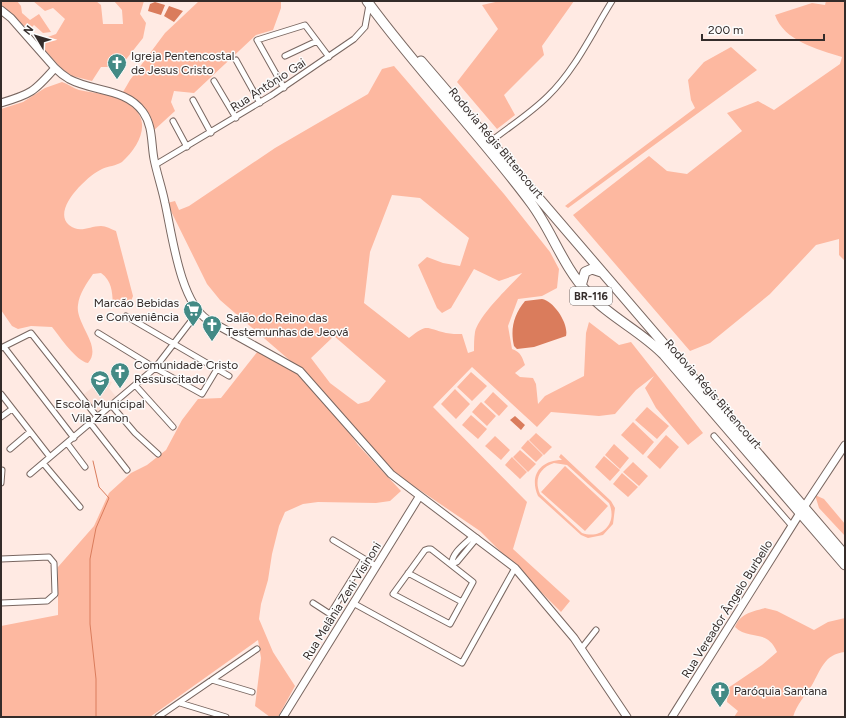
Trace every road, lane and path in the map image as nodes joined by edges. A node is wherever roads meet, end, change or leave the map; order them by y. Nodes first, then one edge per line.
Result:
1 (612, 1) edge
2 (370, 2) edge
3 (1, 10) edge
4 (317, 41) junction
5 (285, 56) dead end
6 (329, 57) junction
7 (236, 60) dead end
8 (55, 68) junction
9 (214, 81) dead end
10 (284, 88) junction
11 (193, 100) dead end
12 (1, 103) edge
13 (260, 103) junction
14 (236, 118) junction
15 (174, 121) dead end
16 (211, 133) junction
17 (490, 142) junction
18 (187, 147) junction
19 (155, 165) junction
20 (601, 272) junction
21 (581, 286) junction
22 (198, 312) junction
23 (126, 316) dead end
24 (98, 333) dead end
25 (172, 344) junction
26 (2, 348) edge
27 (155, 368) junction
28 (217, 369) junction
29 (229, 376) dead end
30 (136, 386) junction
31 (1, 394) edge
32 (112, 406) junction
33 (12, 409) junction
34 (1, 417) edge
35 (98, 418) junction
36 (91, 424) junction
37 (173, 427) dead end
38 (30, 432) junction
39 (714, 436) dead end
40 (74, 438) junction
41 (67, 444) junction
42 (845, 445) edge
43 (10, 449) dead end
44 (158, 454) dead end
45 (50, 457) junction
46 (43, 463) junction
47 (85, 467) dead end
48 (2, 470) edge
49 (127, 470) dead end
50 (30, 474) dead end
51 (1, 483) edge
52 (419, 496) junction
53 (80, 507) dead end
54 (802, 510) junction
55 (792, 526) junction
56 (475, 537) junction
57 (333, 540) dead end
58 (845, 555) edge
59 (1, 559) edge
60 (364, 559) junction
61 (452, 564) junction
62 (845, 565) edge
63 (376, 566) junction
64 (515, 568) junction
65 (408, 573) junction
66 (462, 602) junction
67 (1, 603) edge
68 (313, 603) dead end
69 (353, 604) junction
70 (596, 630) dead end
71 (257, 649) dead end
72 (581, 649) junction
73 (212, 680) junction
74 (252, 692) dead end
75 (180, 703) junction
76 (158, 717) edge
77 (226, 717) edge
78 (283, 717) edge
79 (627, 717) edge
80 (672, 717) edge

1 - 17 street
2 - 6 street, Rua Antônio Gai
2 - 17 highway, Rodovia Régis Bittencourt / BR-116
2 - 21 highway, Rodovia Régis Bittencourt / BR-116
3 - 8 main road
4 - 5 street
4 - 6 street
4 - 10 street
6 - 10 street, Rua Antônio Gai
7 - 13 street
8 - 12 main road
8 - 19 main road
9 - 14 street
10 - 13 street, Rua Antônio Gai
11 - 16 street
13 - 14 street, Rua Antônio Gai
14 - 16 street, Rua Antônio Gai
15 - 18 street
16 - 18 street, Rua Antônio Gai
17 - 20 highway, Rodovia Régis Bittencourt / BR-116
18 - 19 street, Rua Antônio Gai
19 - 22 main road
20 - 21 highway
20 - 54 highway, Rodovia Régis Bittencourt / BR-116
21 - 54 highway, Rodovia Régis Bittencourt / BR-116
22 - 25 street
22 - 52 main road
23 - 25 street
24 - 27 street
25 - 27 street
25 - 28 street
26 - 35 street
26 - 40 street
27 - 28 street
27 - 30 street
28 - 29 street
30 - 32 street
30 - 37 street
31 - 33 street
32 - 35 street
32 - 44 street
33 - 34 street
33 - 38 street
35 - 36 street
36 - 40 street
36 - 49 street
38 - 43 street
38 - 45 street
39 - 55 street
40 - 41 street
41 - 45 street
41 - 47 street
42 - 54 main road, Rua Vereador Ângelo Burbello
45 - 46 street
46 - 50 street
46 - 53 street
48 - 51 street
52 - 56 main road
52 - 63 main road, Rua Melânia Zeni Visinoni
54 - 55 main road, Rua Vereador Ângelo Burbello
54 - 58 highway, Rodovia Régis Bittencourt / BR-116
54 - 62 highway, Rodovia Régis Bittencourt / BR-116
55 - 80 main road, Rua Vereador Ângelo Burbello
56 - 61 street
56 - 64 main road
57 - 60 street
59 - 67 street
60 - 63 street
60 - 68 street
61 - 65 street
61 - 66 street
63 - 69 main road, Rua Melânia Zeni Visinoni
64 - 69 street
64 - 72 main road
65 - 66 street
65 - 66 street
69 - 78 main road, Rua Melânia Zeni Visinoni
70 - 72 street
71 - 73 street
72 - 79 main road
73 - 74 street
73 - 75 street
75 - 76 street
75 - 77 street

